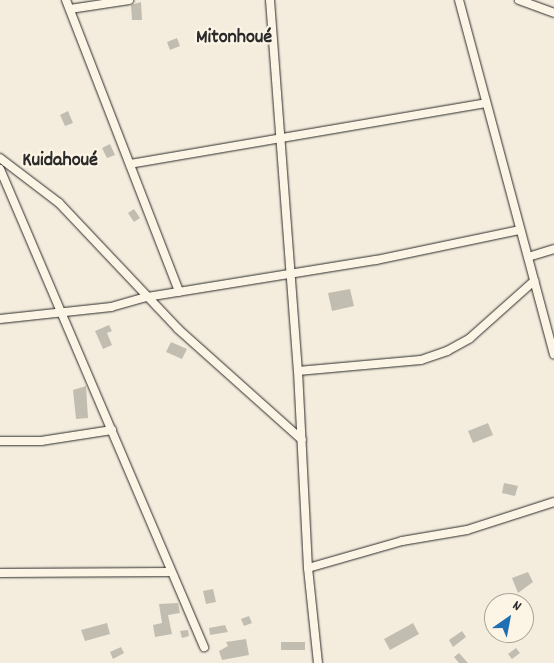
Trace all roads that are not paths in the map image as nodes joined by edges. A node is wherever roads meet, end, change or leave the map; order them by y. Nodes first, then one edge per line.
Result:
1 (66, 0) edge
2 (130, 0) edge
3 (270, 0) edge
4 (459, 0) edge
5 (520, 0) edge
6 (70, 9) junction
7 (554, 13) edge
8 (485, 102) junction
9 (280, 139) junction
10 (0, 158) edge
11 (130, 164) junction
12 (0, 169) edge
13 (0, 194) edge
14 (10, 194) junction
15 (520, 230) junction
16 (554, 249) edge
17 (528, 257) junction
18 (290, 273) junction
19 (534, 281) junction
20 (179, 292) junction
21 (147, 297) junction
22 (61, 310) junction
23 (0, 319) edge
24 (554, 354) edge
25 (298, 371) junction
26 (112, 430) junction
27 (302, 440) junction
28 (0, 441) edge
29 (554, 502) edge
30 (308, 568) junction
31 (171, 572) junction
32 (0, 573) edge
33 (204, 646) dead end
34 (318, 663) edge

1 - 6 street
2 - 6 street
3 - 9 street
4 - 8 street
5 - 7 street
6 - 11 street
8 - 9 street
8 - 15 street
9 - 11 street
9 - 18 street
10 - 21 street
11 - 20 street
12 - 14 street
13 - 14 street
14 - 22 street
15 - 17 street
15 - 18 street
16 - 17 street
17 - 19 street
18 - 20 street
18 - 25 street
19 - 24 street
19 - 25 street
20 - 21 street
21 - 22 street
21 - 27 street
22 - 23 street
22 - 26 street
25 - 27 street
26 - 28 street
26 - 31 street
27 - 30 street
29 - 30 street
30 - 34 street
31 - 32 street
31 - 33 street

